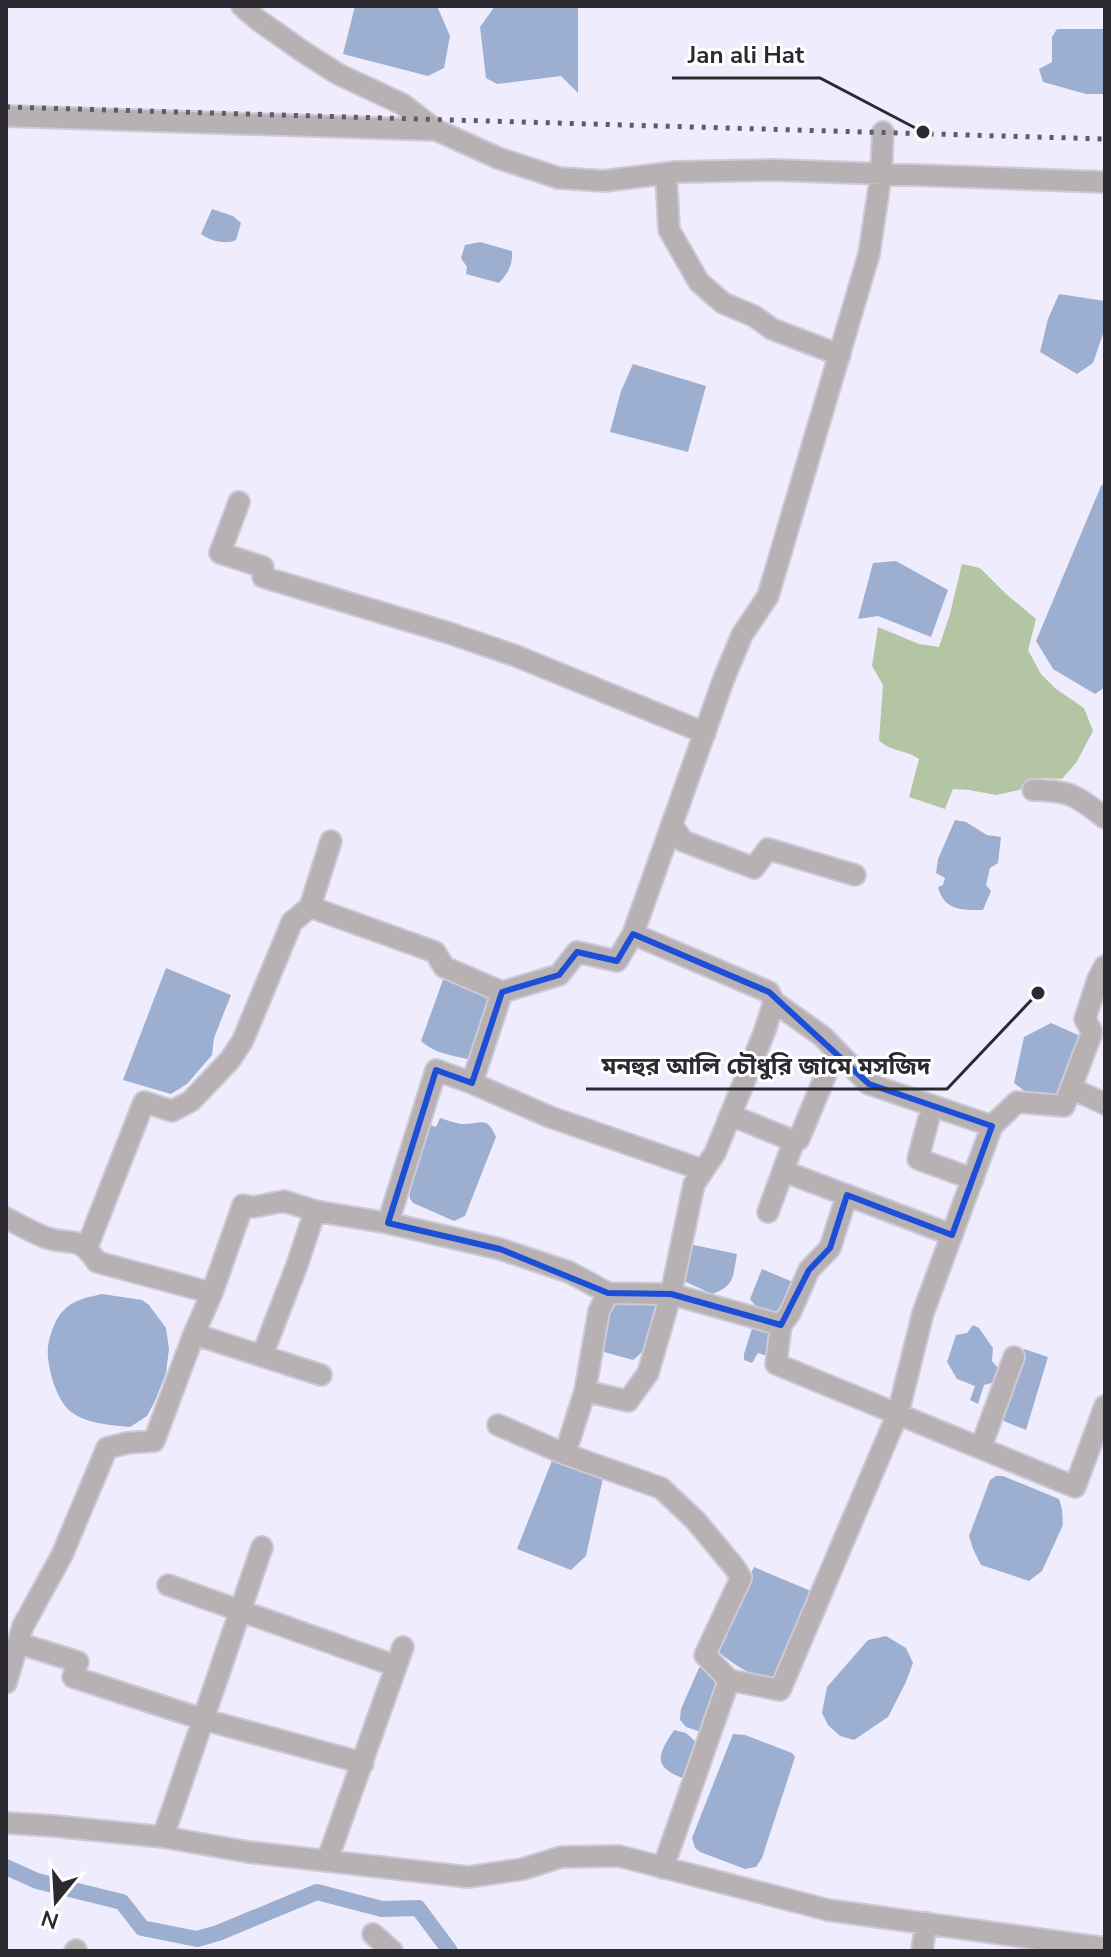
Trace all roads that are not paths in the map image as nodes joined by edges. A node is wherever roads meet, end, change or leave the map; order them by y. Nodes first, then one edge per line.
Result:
1 (242, 6) edge
2 (6, 116) edge
3 (436, 130) junction
4 (883, 132) dead end
5 (666, 173) junction
6 (881, 175) junction
7 (1105, 182) edge
8 (840, 355) junction
9 (239, 502) dead end
10 (705, 733) junction
11 (1033, 790) dead end
12 (1105, 818) edge
13 (672, 825) junction
14 (331, 841) dead end
15 (855, 875) dead end
16 (310, 907) junction
17 (633, 934) junction
18 (1105, 966) edge
19 (502, 992) junction
20 (774, 1002) junction
21 (836, 1050) junction
22 (472, 1083) junction
23 (1071, 1088) junction
24 (1105, 1104) edge
25 (932, 1106) junction
26 (730, 1115) junction
27 (992, 1126) junction
28 (794, 1141) junction
29 (703, 1170) junction
30 (783, 1171) junction
31 (973, 1179) junction
32 (847, 1195) junction
33 (315, 1211) junction
34 (768, 1212) dead end
35 (6, 1218) edge
36 (388, 1223) junction
37 (952, 1235) junction
38 (87, 1247) junction
39 (212, 1293) junction
40 (608, 1293) junction
41 (671, 1294) junction
42 (781, 1325) junction
43 (194, 1334) junction
44 (262, 1356) junction
45 (1014, 1357) dead end
46 (321, 1375) dead end
47 (585, 1391) junction
48 (1105, 1406) edge
49 (898, 1413) junction
50 (498, 1425) dead end
51 (981, 1447) junction
52 (565, 1454) junction
53 (262, 1547) dead end
54 (168, 1585) dead end
55 (240, 1610) junction
56 (18, 1643) junction
57 (729, 1680) junction
58 (6, 1683) edge
59 (202, 1719) junction
60 (363, 1763) junction
61 (6, 1823) edge
62 (163, 1837) junction
63 (327, 1861) junction
64 (663, 1868) junction
65 (926, 1923) junction
66 (373, 1934) dead end
67 (1105, 1948) edge
68 (392, 1951) edge
69 (922, 1951) edge

1 - 3 street
2 - 3 street
3 - 5 street
4 - 6 street
5 - 6 street
5 - 8 street
6 - 7 street
6 - 8 street
8 - 10 street
9 - 10 street
10 - 13 street
11 - 12 street
13 - 15 street
13 - 17 street
14 - 16 street
16 - 19 street
16 - 38 street
17 - 19 street
17 - 20 street
18 - 23 street
19 - 22 street
20 - 21 street
20 - 26 street
21 - 25 street
21 - 28 street
22 - 29 street
22 - 36 street
23 - 24 street
23 - 27 street
25 - 27 street
25 - 31 street
26 - 28 street
26 - 29 street
27 - 31 street
28 - 30 street
29 - 41 street
30 - 32 street
30 - 34 street
31 - 37 street
32 - 37 street
32 - 42 street
33 - 36 street
33 - 39 street
33 - 44 street
35 - 38 street
36 - 40 street
37 - 49 street
38 - 39 street
39 - 43 street
40 - 41 street
40 - 47 street
41 - 42 street
41 - 47 street
42 - 49 street
43 - 44 street
43 - 56 street
44 - 46 street
45 - 51 street
47 - 52 street
48 - 51 street
49 - 51 street
49 - 57 street
50 - 52 street
52 - 57 street
53 - 55 street
54 - 55 street
55 - 59 street
55 - 60 street
56 - 58 street
56 - 59 street
57 - 64 street
59 - 60 street
59 - 62 street
60 - 63 street
61 - 62 street
62 - 63 street
63 - 64 street
64 - 65 street
65 - 67 street
65 - 69 street
66 - 68 street

